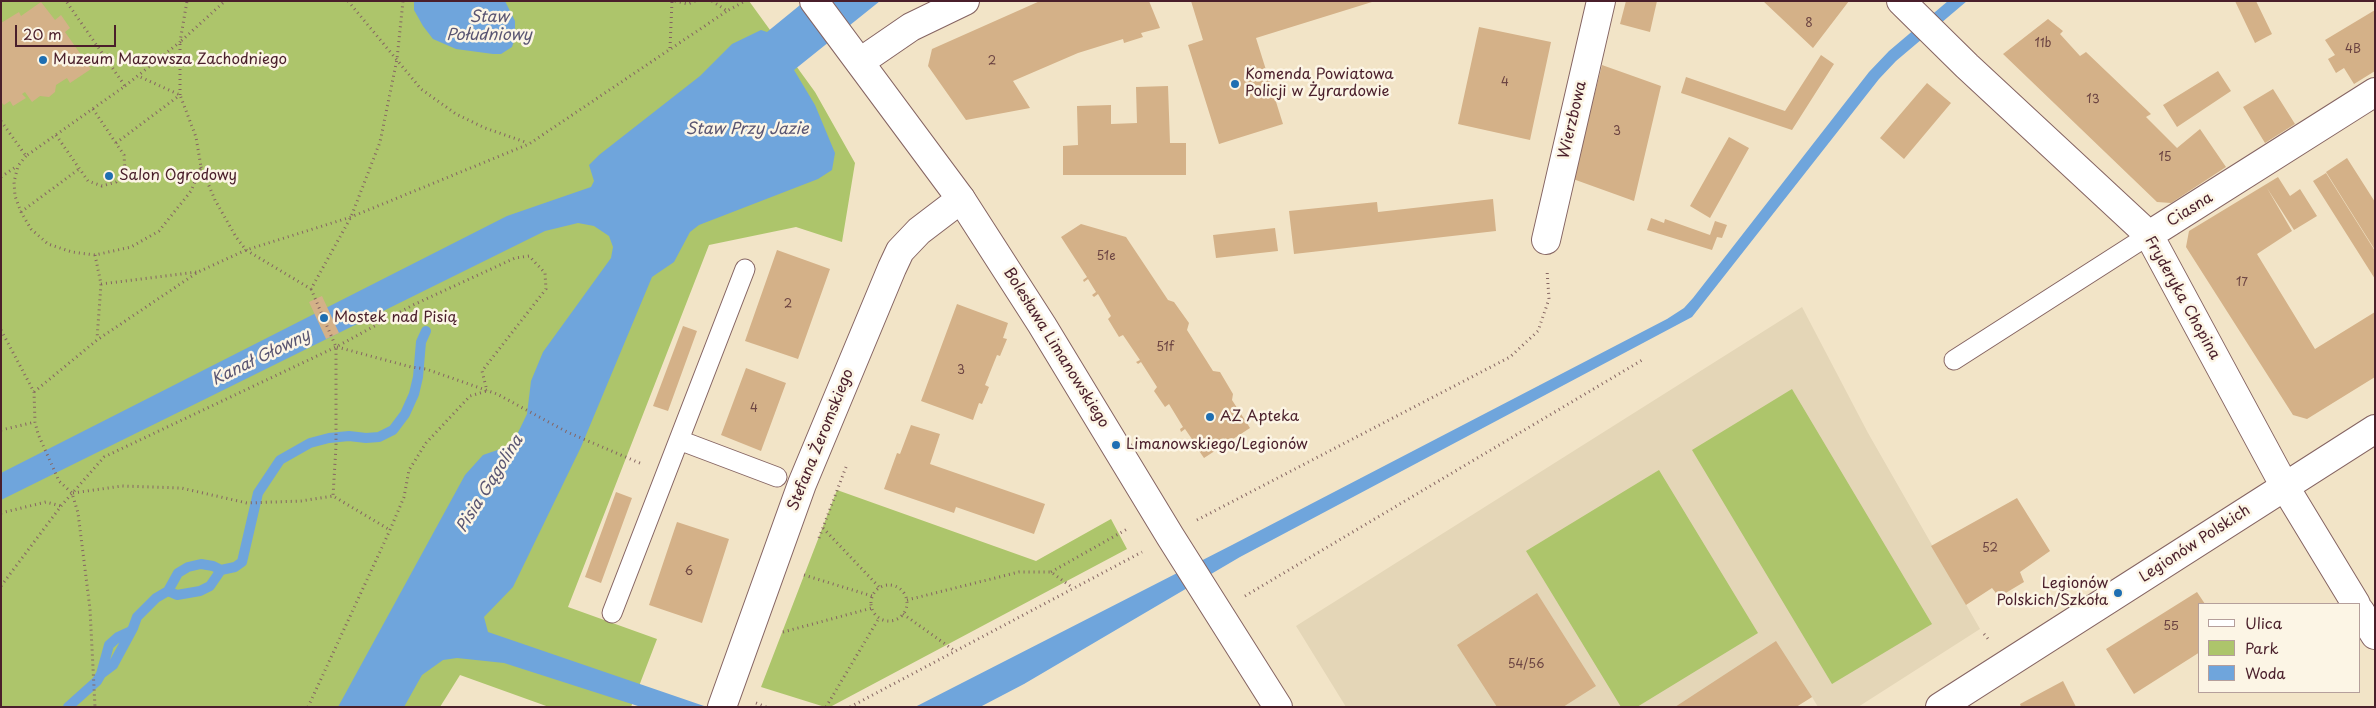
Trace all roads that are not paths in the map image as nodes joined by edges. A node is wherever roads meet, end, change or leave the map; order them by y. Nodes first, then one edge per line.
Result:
1 (814, 1) edge
2 (965, 1) edge
3 (1601, 1) edge
4 (1901, 1) edge
5 (854, 54) junction
6 (2375, 92) edge
7 (961, 199) junction
8 (2149, 236) junction
9 (1546, 240) road end
10 (745, 269) dead end
11 (1954, 360) dead end
12 (2375, 429) edge
13 (679, 440) junction
14 (777, 477) dead end
15 (2285, 487) junction
16 (2355, 603) edge
17 (2361, 612) edge
18 (612, 613) dead end
19 (2375, 635) edge
20 (1949, 705) edge
21 (722, 707) edge
22 (1278, 707) edge

1 - 5 street, Bolesława Limanowskiego
2 - 5 street
3 - 9 street, Wierzbowa
4 - 8 street, Fryderyka Chopina
5 - 7 street, Bolesława Limanowskiego
6 - 8 street, Ciasna
7 - 21 street, Stefana Żeromskiego
7 - 22 street, Bolesława Limanowskiego
8 - 11 lane, Ciasna
8 - 15 street, Fryderyka Chopina
10 - 13 lane
12 - 15 street, Legionów Polskich
13 - 14 lane
13 - 18 lane
15 - 16 street, Fryderyka Chopina
15 - 20 street, Legionów Polskich
17 - 19 street

